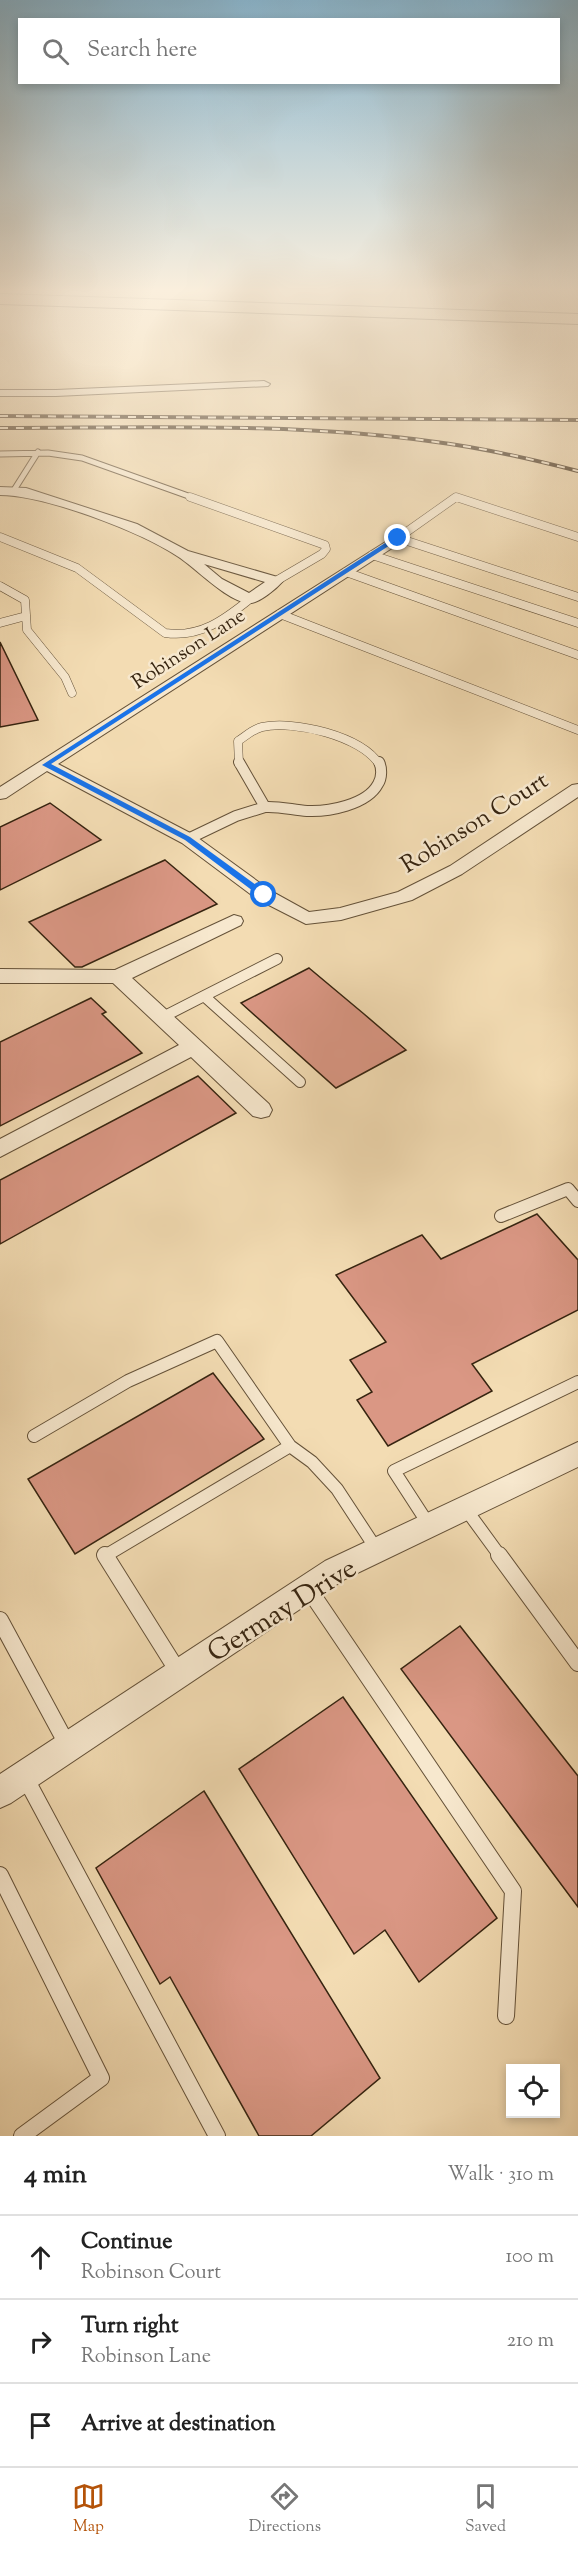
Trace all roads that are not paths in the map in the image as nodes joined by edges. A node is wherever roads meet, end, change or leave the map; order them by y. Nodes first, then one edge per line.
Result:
1 (0, 393) edge
2 (63, 393) edge
3 (38, 452) junction
4 (0, 454) edge
5 (14, 490) junction
6 (0, 491) edge
7 (0, 537) edge
8 (578, 537) edge
9 (398, 538) junction
10 (182, 553) junction
11 (372, 555) junction
12 (346, 572) junction
13 (276, 581) junction
14 (0, 586) edge
15 (578, 597) edge
16 (250, 599) junction
17 (280, 614) junction
18 (26, 616) junction
19 (0, 623) edge
20 (578, 623) edge
21 (578, 655) edge
22 (72, 693) dead end
23 (578, 730) edge
24 (46, 765) junction
25 (578, 789) edge
26 (0, 794) edge
27 (264, 807) junction
28 (188, 839) junction
29 (234, 921) dead end
30 (277, 959) dead end
31 (0, 976) edge
32 (118, 977) junction
33 (204, 996) junction
34 (161, 1018) junction
35 (193, 1047) junction
36 (300, 1082) dead end
37 (261, 1110) dead end
38 (0, 1149) edge
39 (578, 1201) edge
40 (501, 1216) dead end
41 (578, 1382) edge
42 (34, 1436) dead end
43 (290, 1446) junction
44 (578, 1454) edge
45 (465, 1508) junction
46 (429, 1526) junction
47 (377, 1550) junction
48 (308, 1588) junction
49 (0, 1620) edge
50 (578, 1663) edge
51 (179, 1673) junction
52 (69, 1746) junction
53 (24, 1776) junction
54 (0, 1792) edge
55 (0, 1875) edge
56 (506, 2016) dead end
57 (22, 2136) edge
58 (217, 2136) edge

1 - 2 street
3 - 4 lane
3 - 5 lane
3 - 13 lane
5 - 6 street
5 - 10 street
7 - 16 lane
8 - 9 lane
9 - 11 street, Robinson Lane
9 - 15 lane
10 - 13 street
10 - 16 street
11 - 12 street, Robinson Lane
11 - 20 lane
12 - 17 street, Robinson Lane
12 - 21 lane
13 - 16 street
14 - 18 lane
17 - 23 lane
17 - 24 street, Robinson Lane
18 - 19 lane
18 - 22 lane
24 - 26 street, Robinson Lane
24 - 28 street, Robinson Court
25 - 28 street, Robinson Court
27 - 27 lane
27 - 28 lane
29 - 32 street
30 - 33 lane
31 - 32 street
32 - 34 street
33 - 34 lane
33 - 36 lane
34 - 35 street
35 - 37 street
35 - 38 street
39 - 40 lane
41 - 46 lane
42 - 43 lane
43 - 47 lane
43 - 51 lane
44 - 45 street, Germay Drive
45 - 46 street, Germay Drive
45 - 50 lane
46 - 47 street, Germay Drive
47 - 48 street, Germay Drive
48 - 51 street, Germay Drive
48 - 56 lane
49 - 52 lane
51 - 52 street, Germay Drive
52 - 53 street, Germay Drive
53 - 54 street, Germay Drive
53 - 58 lane
55 - 57 lane

